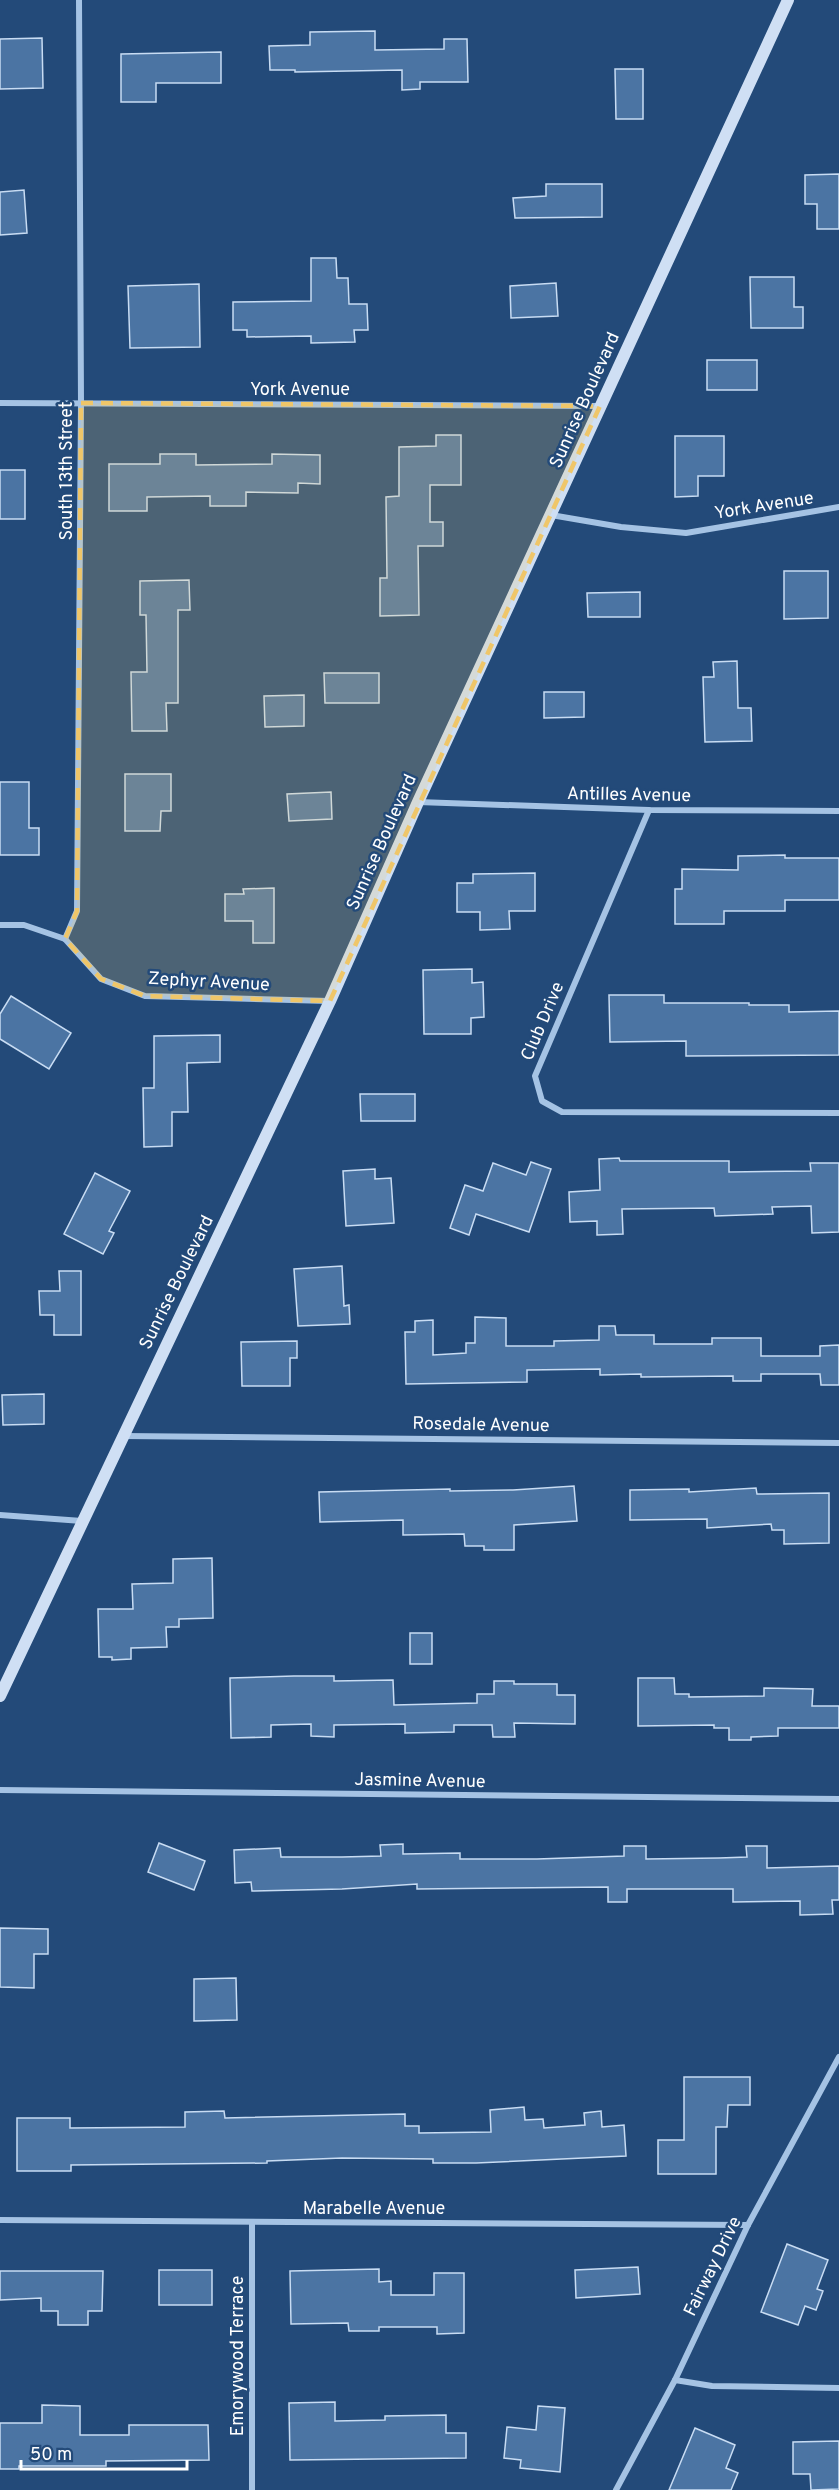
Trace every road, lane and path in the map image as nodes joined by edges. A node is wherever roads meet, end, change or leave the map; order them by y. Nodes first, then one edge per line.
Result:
1 (79, 0) edge
2 (788, 0) edge
3 (0, 403) edge
4 (81, 403) junction
5 (600, 406) junction
6 (839, 507) edge
7 (551, 515) junction
8 (418, 802) junction
9 (649, 810) junction
10 (839, 811) edge
11 (0, 925) edge
12 (65, 939) junction
13 (330, 1001) junction
14 (839, 1113) edge
15 (122, 1436) junction
16 (839, 1443) edge
17 (0, 1515) edge
18 (83, 1521) junction
19 (0, 1696) edge
20 (0, 1790) edge
21 (839, 1799) edge
22 (839, 2056) edge
23 (0, 2220) edge
24 (252, 2222) junction
25 (748, 2225) junction
26 (675, 2380) junction
27 (839, 2388) edge
28 (252, 2490) edge
29 (616, 2490) edge

1 - 4 street, South 13th Street
2 - 5 street, Sunrise Boulevard
3 - 4 street, York Avenue
4 - 5 street, York Avenue
4 - 12 street, South 13th Street
5 - 7 street, Sunrise Boulevard
6 - 7 street, York Avenue
7 - 8 street, Sunrise Boulevard
8 - 9 street, Antilles Avenue
8 - 13 street, Sunrise Boulevard
9 - 10 street, Antilles Avenue
9 - 14 street, Club Drive
11 - 12 street, Zephyr Avenue
12 - 13 street, Zephyr Avenue
13 - 15 street, Sunrise Boulevard
15 - 16 street, Rosedale Avenue
15 - 18 street, Sunrise Boulevard
17 - 18 street
18 - 19 street, Sunrise Boulevard
20 - 21 street, Jasmine Avenue
22 - 25 street, Fairway Drive
23 - 24 street, Marabelle Avenue
24 - 25 street, Marabelle Avenue
24 - 28 street, Emorywood Terrace
25 - 26 street, Fairway Drive
26 - 27 street
26 - 29 street, Fairway Drive

